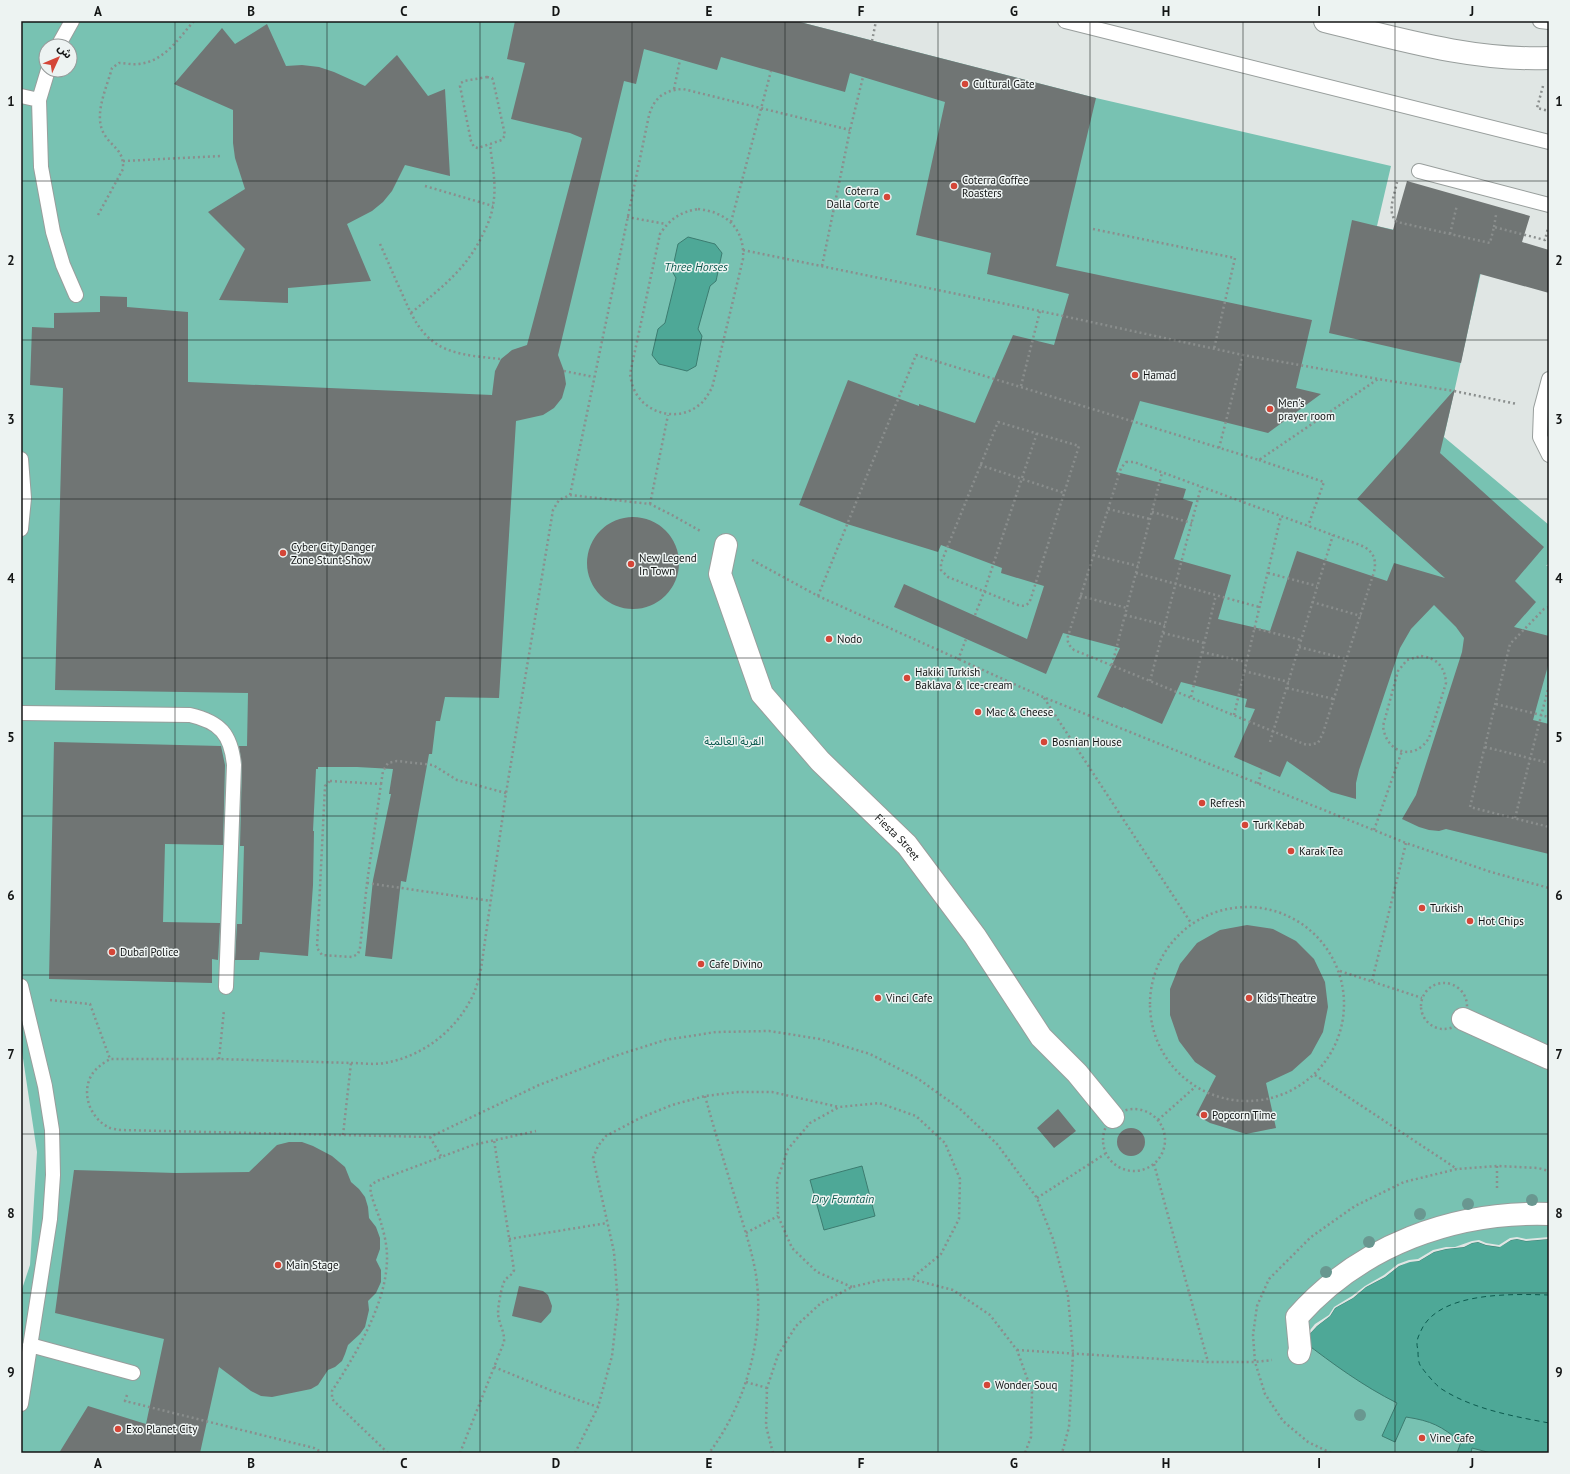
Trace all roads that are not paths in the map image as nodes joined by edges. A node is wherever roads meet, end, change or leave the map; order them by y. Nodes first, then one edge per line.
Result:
1 (72, 21) edge
2 (1065, 21) edge
3 (1540, 21) edge
4 (1549, 22) edge
5 (1337, 23) edge
6 (62, 38) edge
7 (1549, 58) edge
8 (46, 78) edge
9 (21, 96) edge
10 (39, 100) junction
11 (1549, 142) edge
12 (1419, 171) road end
13 (1549, 205) edge
14 (76, 296) dead end
15 (1548, 384) edge
16 (1549, 455) edge
17 (21, 459) edge
18 (21, 528) edge
19 (726, 545) road end
20 (21, 713) edge
21 (21, 986) edge
22 (226, 986) road end
23 (1463, 1019) dead end
24 (1549, 1058) edge
25 (1114, 1117) road end
26 (1549, 1214) edge
27 (30, 1345) junction
28 (1299, 1353) dead end
29 (133, 1373) road end
30 (21, 1404) edge

1 - 6 lane
2 - 11 lane
3 - 4 lane
5 - 7 street
8 - 10 lane
9 - 10 lane
10 - 14 lane
12 - 13 lane
15 - 16 lane
17 - 18 lane
19 - 25 street, Fiesta Street
20 - 22 lane
21 - 27 lane
23 - 24 street
26 - 28 street
27 - 29 lane
27 - 30 lane

